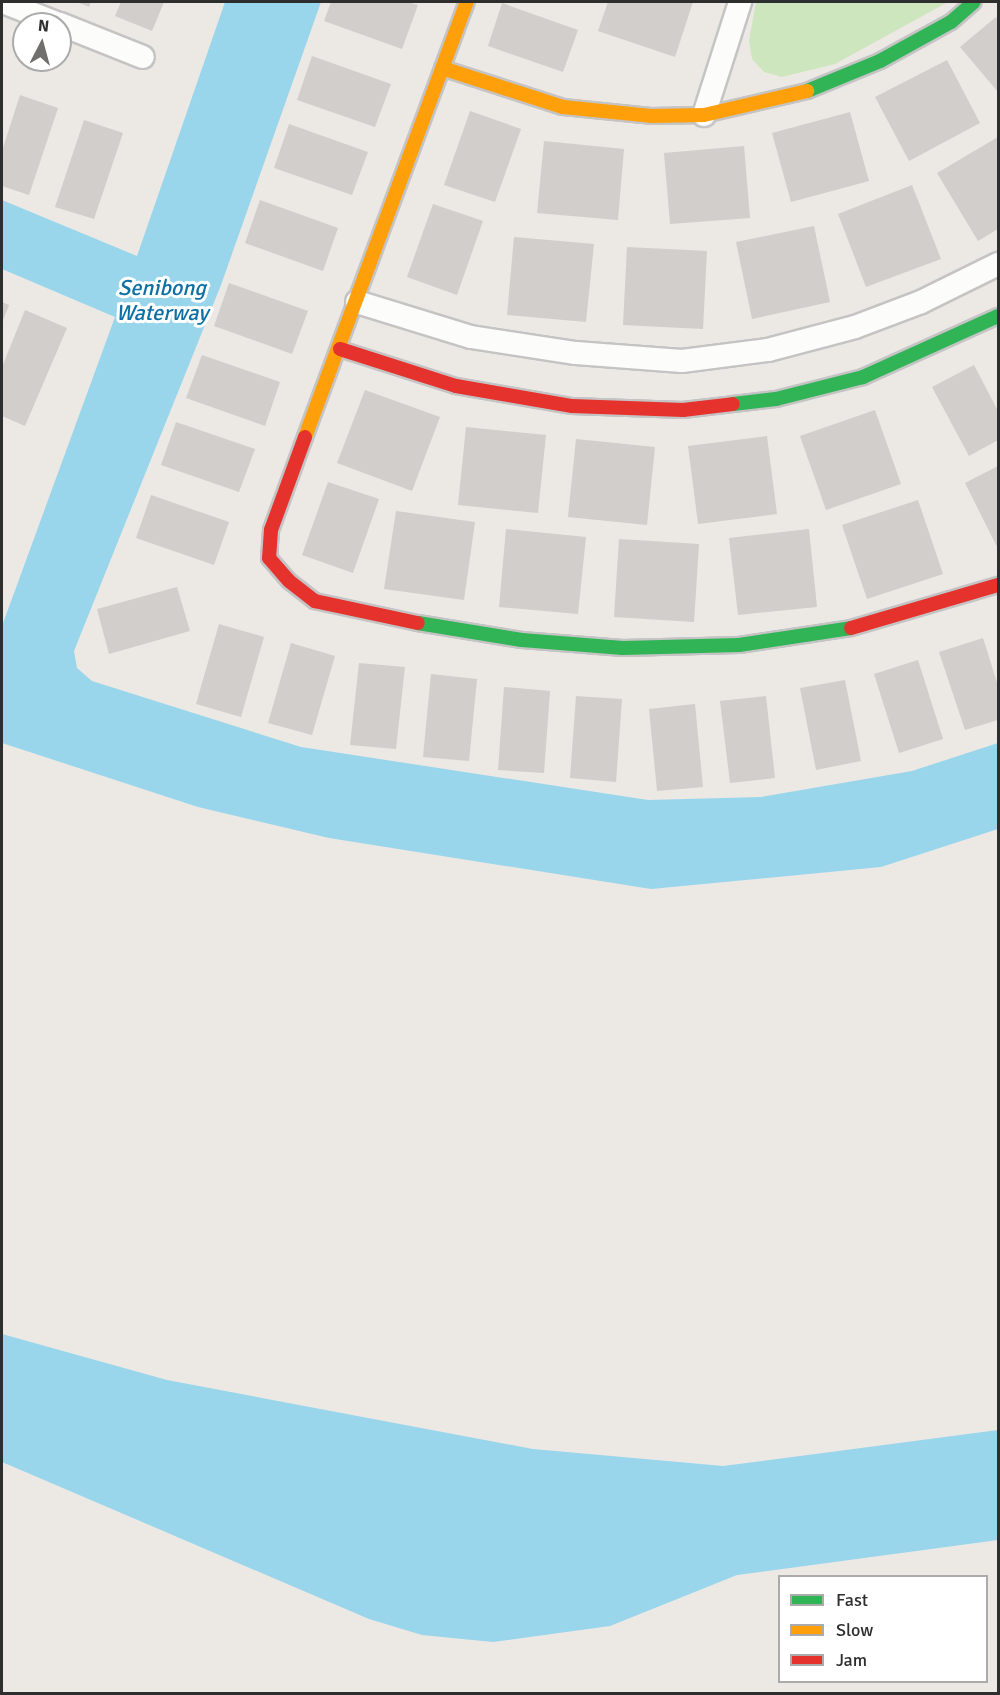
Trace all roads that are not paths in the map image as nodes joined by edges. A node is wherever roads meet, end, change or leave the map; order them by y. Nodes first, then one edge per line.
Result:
1 (3, 2) edge
2 (467, 2) edge
3 (740, 2) edge
4 (974, 2) edge
5 (28, 12) edge
6 (72, 29) edge
7 (142, 57) dead end
8 (442, 68) junction
9 (704, 115) junction
10 (999, 264) edge
11 (357, 302) junction
12 (999, 316) edge
13 (340, 349) junction
14 (999, 585) edge

1 - 5 street
2 - 8 street
3 - 9 street
4 - 9 street
6 - 7 street
8 - 9 street
8 - 11 street
10 - 11 street
11 - 13 street
12 - 13 street
13 - 14 street

